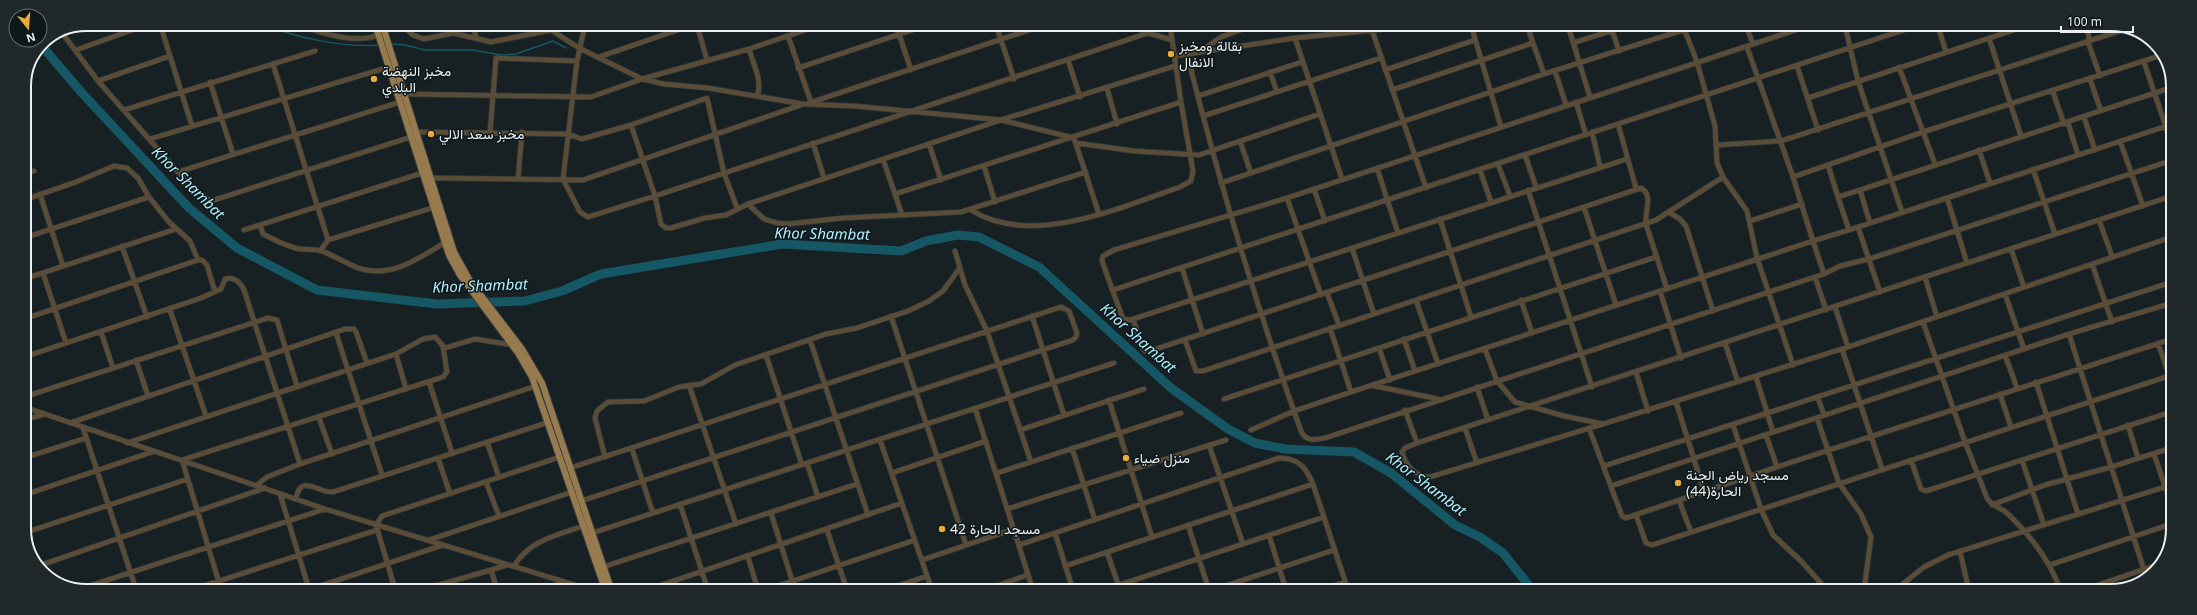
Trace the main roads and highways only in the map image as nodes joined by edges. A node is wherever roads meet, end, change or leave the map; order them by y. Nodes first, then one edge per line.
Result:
1 (377, 31) edge
2 (384, 31) edge
3 (387, 51) junction
4 (467, 281) junction
5 (492, 313) junction
6 (603, 584) edge
7 (609, 584) edge

1 - 3 main road
2 - 3 main road
3 - 4 main road
3 - 4 main road
4 - 5 main road
5 - 6 main road
5 - 7 main road

